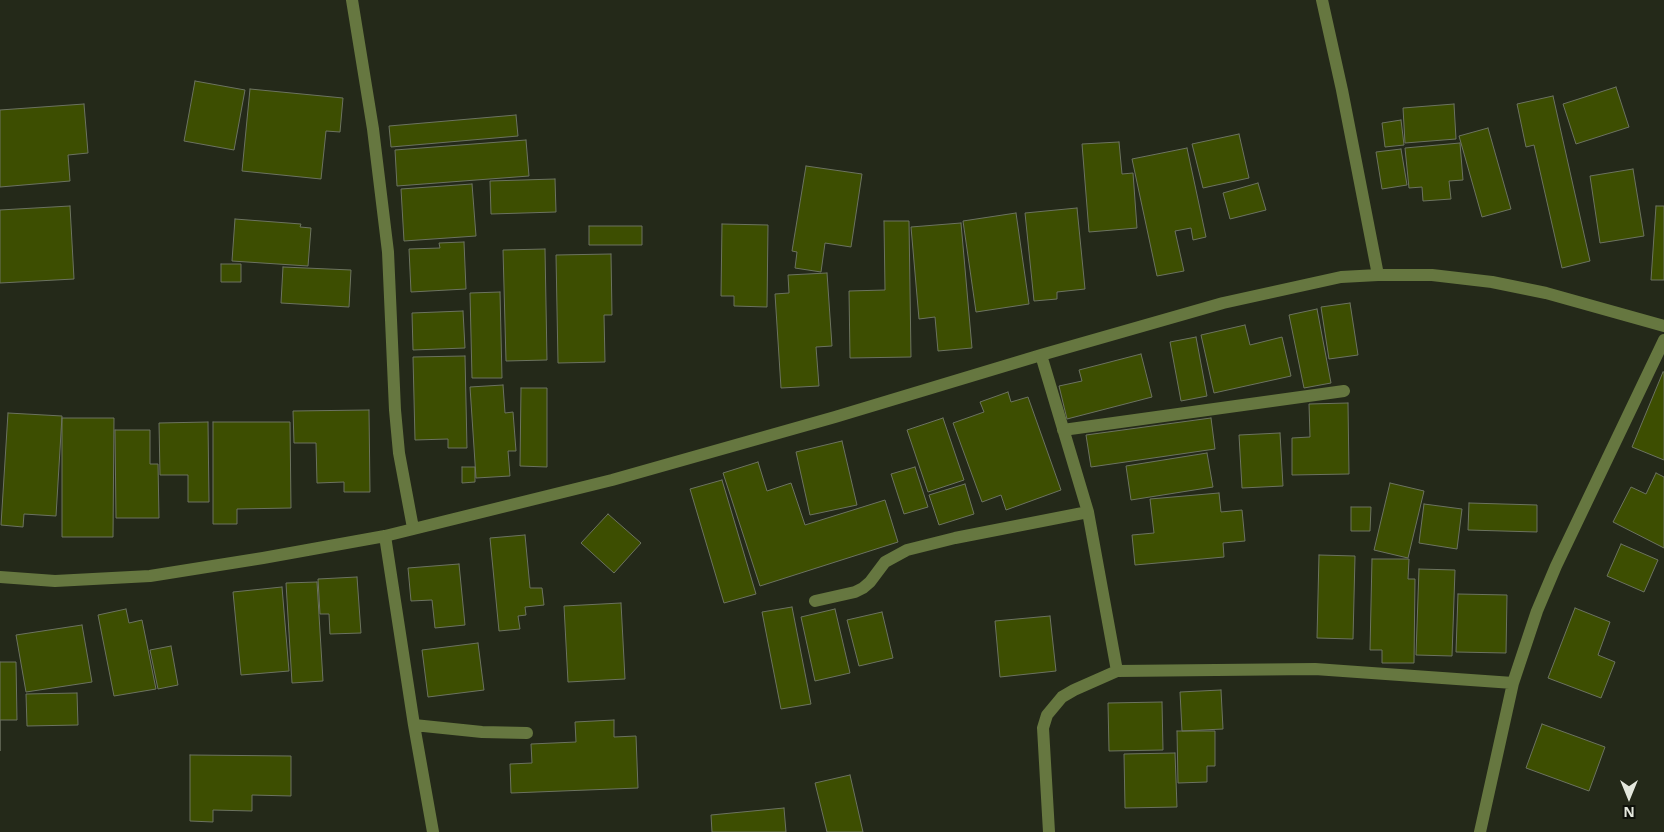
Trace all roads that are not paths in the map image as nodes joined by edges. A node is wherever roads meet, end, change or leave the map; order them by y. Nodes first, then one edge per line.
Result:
1 (352, 0) edge
2 (1322, 0) edge
3 (1378, 275) junction
4 (1664, 326) edge
5 (1664, 340) edge
6 (1041, 355) junction
7 (1344, 390) dead end
8 (1063, 430) junction
9 (1088, 512) junction
10 (414, 528) junction
11 (385, 536) junction
12 (0, 577) edge
13 (814, 601) dead end
14 (1117, 671) junction
15 (1513, 683) junction
16 (414, 725) junction
17 (527, 733) dead end
18 (434, 832) edge
19 (1049, 832) edge
20 (1480, 832) edge

1 - 10 street
2 - 3 street
3 - 4 street
3 - 6 street
5 - 15 street
6 - 8 street
6 - 10 street
7 - 8 street
8 - 9 street
9 - 13 street
9 - 14 street
10 - 11 street
11 - 12 street
11 - 16 street
14 - 15 street
14 - 19 street
15 - 20 street
16 - 17 street
16 - 18 street

